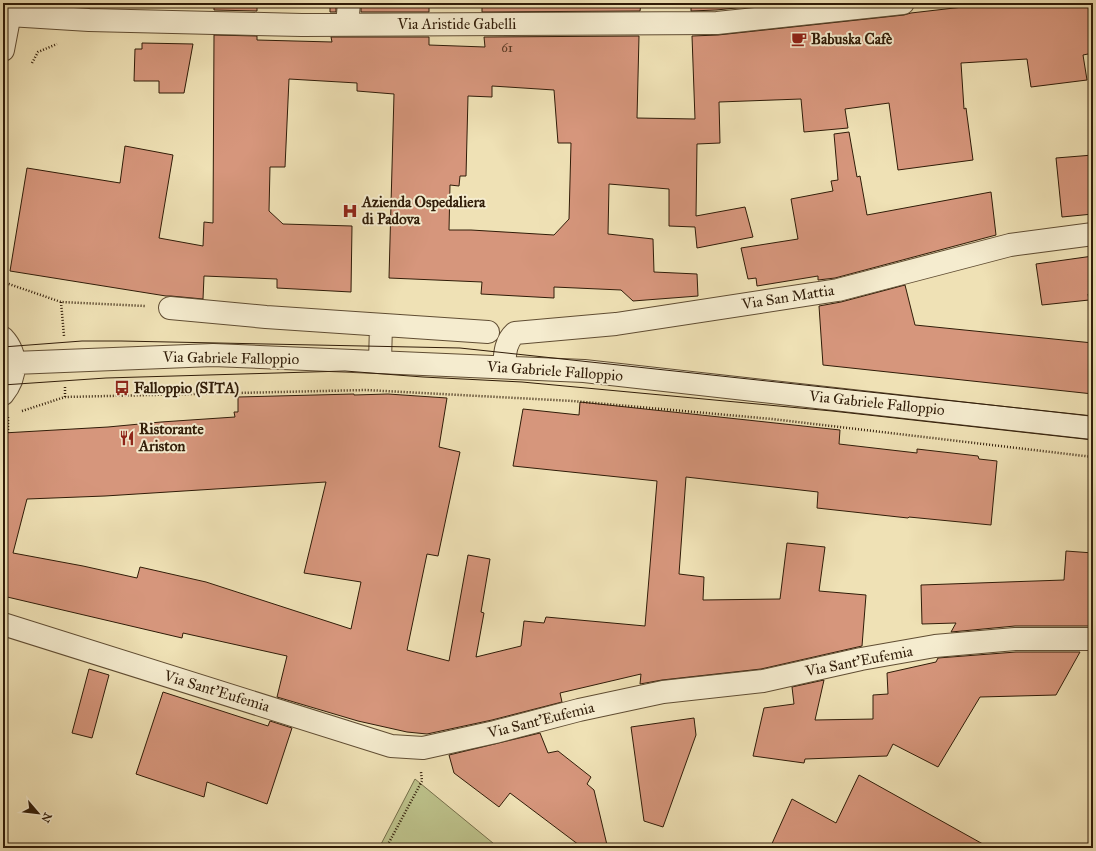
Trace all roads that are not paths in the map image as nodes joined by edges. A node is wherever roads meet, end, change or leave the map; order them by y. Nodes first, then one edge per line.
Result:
1 (349, 3) edge
2 (903, 3) edge
3 (11, 9) edge
4 (347, 25) junction
5 (3, 50) edge
6 (1093, 234) edge
7 (170, 308) road end
8 (381, 325) junction
9 (488, 332) dead end
10 (3, 338) edge
11 (14, 362) junction
12 (380, 362) junction
13 (504, 367) junction
14 (3, 394) edge
15 (1093, 428) edge
16 (3, 624) edge
17 (1093, 639) edge

1 - 4 street
2 - 4 street, Via Aristide Gabelli
3 - 4 street, Via Aristide Gabelli
3 - 5 street
6 - 13 street, Via San Mattia
7 - 8 street
8 - 9 street
8 - 12 street
10 - 11 street
11 - 12 street, Via Gabriele Falloppio
11 - 14 street
12 - 13 street, Via Gabriele Falloppio
13 - 15 street, Via Gabriele Falloppio
16 - 17 street, Via Sant'Eufemia

